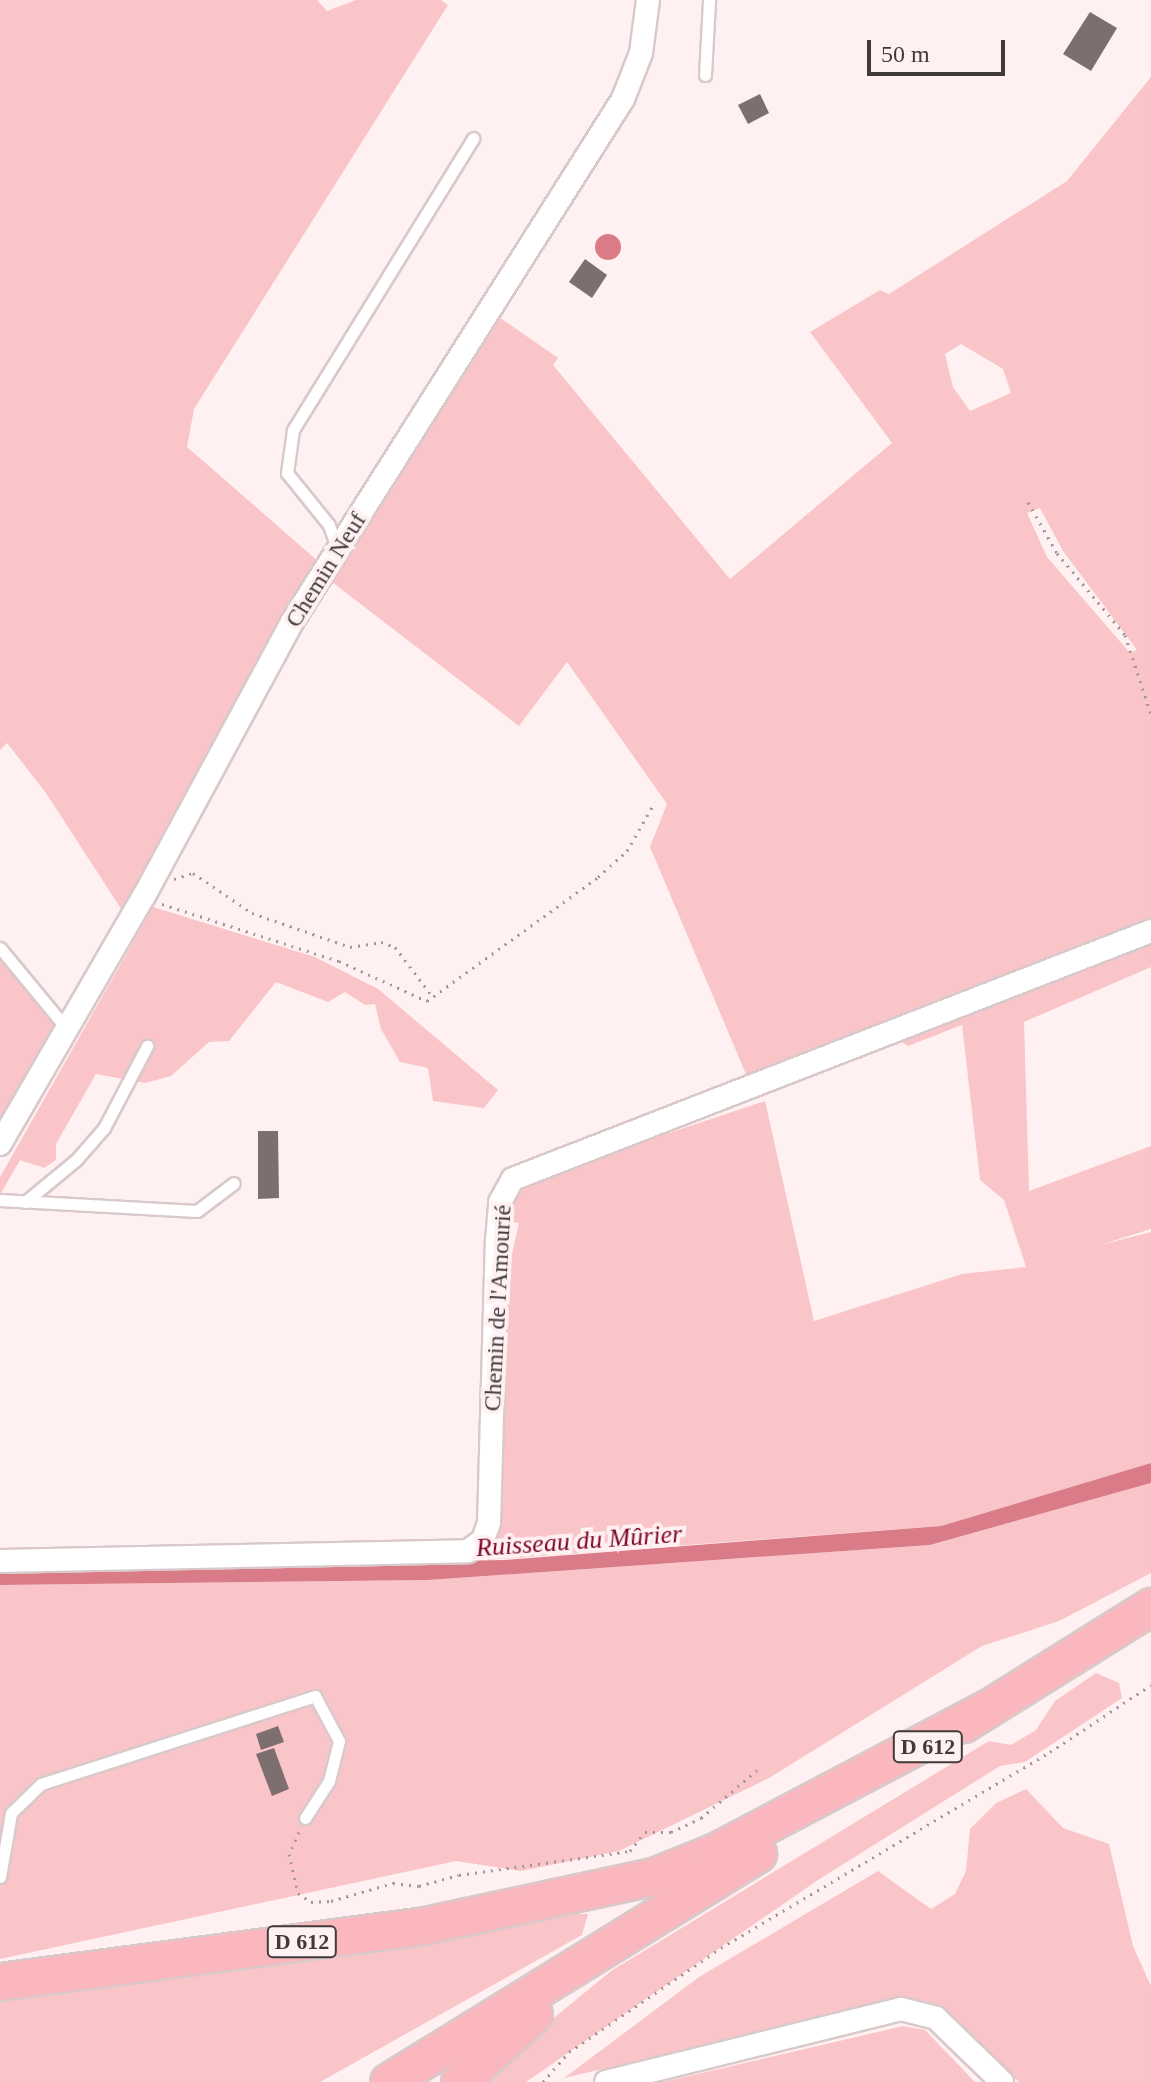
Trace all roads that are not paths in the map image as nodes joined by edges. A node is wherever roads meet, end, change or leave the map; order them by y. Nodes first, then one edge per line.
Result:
1 (648, 0) edge
2 (709, 0) edge
3 (705, 75) dead end
4 (473, 138) dead end
5 (338, 550) junction
6 (1151, 931) edge
7 (0, 948) edge
8 (67, 1029) junction
9 (147, 1046) dead end
10 (0, 1144) edge
11 (234, 1183) dead end
12 (0, 1200) edge
13 (25, 1202) junction
14 (0, 1561) edge
15 (1151, 1607) edge
16 (985, 1710) junction
17 (872, 1783) junction
18 (305, 1818) road end
19 (0, 1877) edge
20 (0, 1982) edge
21 (389, 2082) edge
22 (460, 2082) edge
23 (606, 2082) edge
24 (1002, 2082) edge

1 - 5 street, Chemin Neuf
2 - 3 lane
4 - 5 lane
5 - 8 street, Chemin Neuf
6 - 14 street, Chemin de l'Amourié
7 - 8 lane
8 - 10 street, Chemin Neuf
9 - 13 lane
11 - 13 lane
12 - 13 lane
15 - 16 highway, D 612
16 - 17 highway, D 612
16 - 20 highway, D 612
17 - 21 highway, D 612
17 - 22 highway, D 612
18 - 19 lane
23 - 24 street

